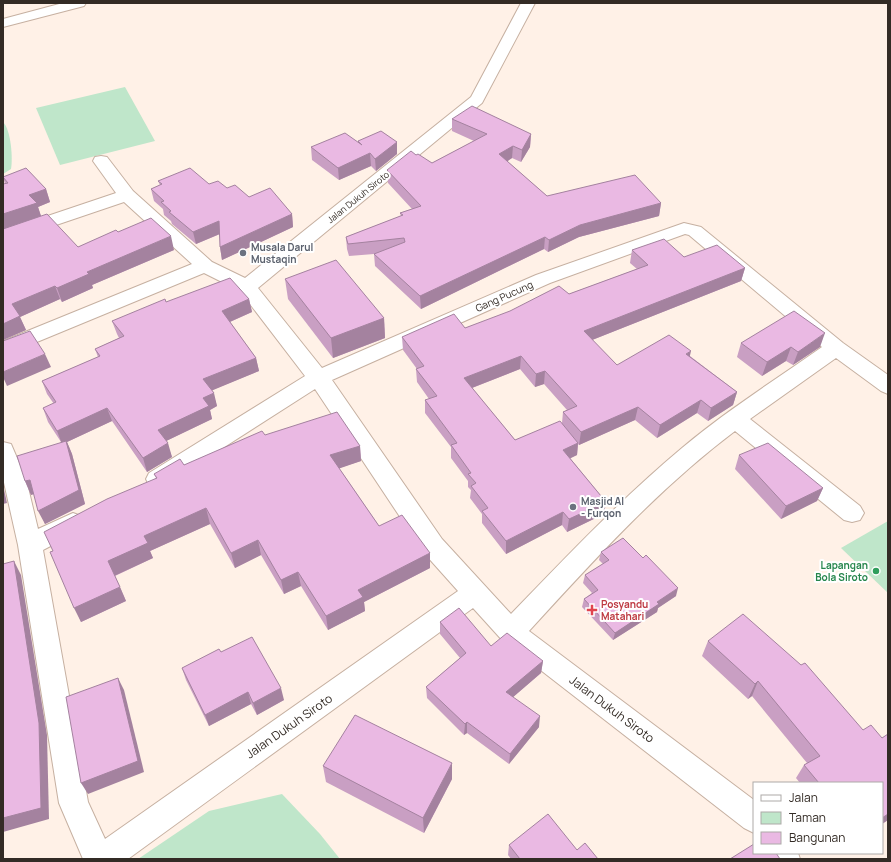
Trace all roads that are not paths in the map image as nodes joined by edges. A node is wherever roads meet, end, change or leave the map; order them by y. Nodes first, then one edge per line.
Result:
1 (79, 3) edge
2 (528, 3) edge
3 (3, 23) edge
4 (101, 161) dead end
5 (127, 195) junction
6 (3, 237) edge
7 (205, 266) junction
8 (247, 287) junction
9 (836, 348) junction
10 (3, 349) edge
11 (318, 378) junction
12 (888, 386) edge
13 (735, 419) junction
14 (3, 450) edge
15 (137, 490) edge
16 (852, 513) dead end
17 (90, 514) edge
18 (30, 545) junction
19 (476, 593) junction
20 (511, 632) junction
21 (753, 817) edge
22 (98, 859) edge
23 (102, 859) edge

1 - 3 street
2 - 8 street, Jalan Dukuh Siroto
4 - 5 street, Jalan Dukuh Siroto
5 - 6 street
5 - 7 street, Jalan Dukuh Siroto
7 - 8 street, Jalan Dukuh Siroto
7 - 10 street
8 - 11 street, Jalan Dukuh Siroto
9 - 11 street, Gang Pucung
9 - 12 street
9 - 13 street
11 - 15 street
11 - 19 street, Jalan Dukuh Siroto
13 - 16 street
13 - 20 street
14 - 18 street
17 - 18 street
18 - 22 street
19 - 20 street, Jalan Dukuh Siroto
19 - 23 street, Jalan Dukuh Siroto
20 - 21 street, Jalan Dukuh Siroto

